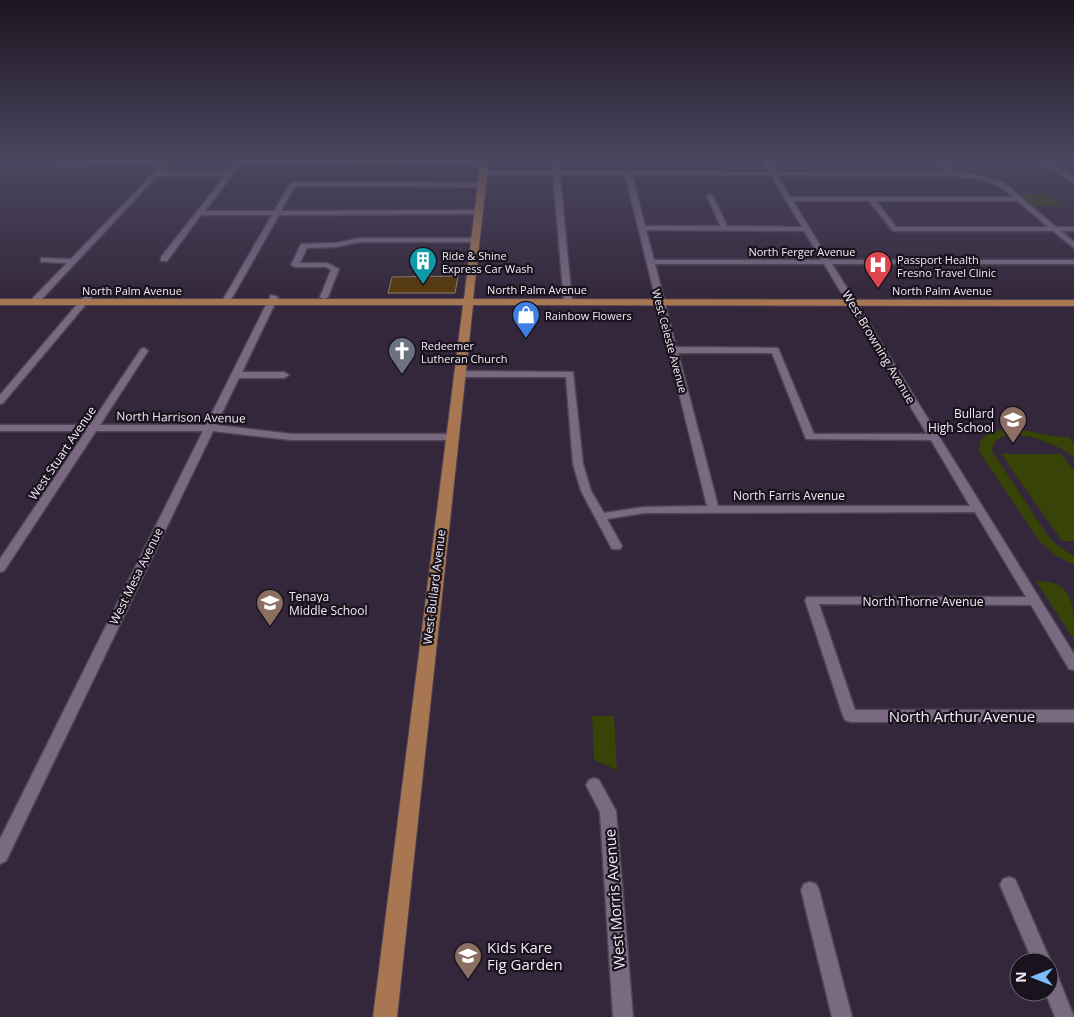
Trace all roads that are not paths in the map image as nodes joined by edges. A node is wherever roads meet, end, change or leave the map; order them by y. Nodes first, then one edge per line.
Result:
1 (126, 205) edge
2 (205, 205) edge
3 (281, 205) edge
4 (479, 205) edge
5 (560, 205) edge
6 (636, 205) edge
7 (714, 205) edge
8 (792, 205) edge
9 (876, 205) edge
10 (1027, 205) edge
11 (278, 211) junction
12 (478, 212) junction
13 (199, 213) junction
14 (642, 228) junction
15 (724, 228) junction
16 (806, 229) junction
17 (1054, 229) junction
18 (1074, 229) edge
19 (308, 238) dead end
20 (475, 240) junction
21 (304, 246) junction
22 (1074, 246) edge
23 (164, 258) dead end
24 (44, 260) dead end
25 (72, 261) junction
26 (650, 262) junction
27 (828, 262) junction
28 (1074, 262) edge
29 (300, 265) junction
30 (296, 275) dead end
31 (382, 296) junction
32 (0, 297) edge
33 (324, 297) junction
34 (1074, 298) edge
35 (468, 299) junction
36 (567, 299) junction
37 (37, 300) junction
38 (86, 300) junction
39 (227, 300) junction
40 (273, 300) junction
41 (660, 300) junction
42 (850, 300) junction
43 (1023, 300) junction
44 (0, 302) edge
45 (315, 302) junction
46 (1074, 304) edge
47 (673, 350) junction
48 (144, 351) dead end
49 (459, 374) junction
50 (235, 375) junction
51 (284, 375) dead end
52 (0, 401) edge
53 (0, 428) edge
54 (94, 428) junction
55 (209, 428) junction
56 (934, 436) junction
57 (452, 437) junction
58 (810, 437) joint
59 (713, 509) junction
60 (979, 509) junction
61 (600, 517) junction
62 (616, 546) dead end
63 (0, 568) edge
64 (1035, 601) junction
65 (1074, 665) edge
66 (850, 716) joint
67 (1074, 716) edge
68 (594, 785) dead end
69 (0, 856) edge
70 (1009, 885) dead end
71 (810, 890) dead end
72 (1038, 952) edge
73 (1059, 1002) edge
74 (384, 1017) edge
75 (623, 1017) edge
76 (842, 1017) edge
77 (1065, 1017) edge

1 - 25 street
2 - 13 street
3 - 11 street
4 - 12 main road, West Bullard Avenue
5 - 36 street
6 - 14 street, West Celeste Avenue
7 - 15 street
8 - 16 street, West Browning Avenue
9 - 17 street
10 - 17 street
11 - 12 street
11 - 13 street
11 - 39 street
12 - 20 main road, West Bullard Avenue
13 - 23 street
14 - 15 street
14 - 26 street, West Celeste Avenue
15 - 16 street
16 - 27 street, West Browning Avenue
17 - 18 street
17 - 22 street
19 - 21 street
20 - 21 street
20 - 35 main road, West Bullard Avenue
21 - 29 street
24 - 25 street
25 - 37 street
26 - 27 street, North Ferger Avenue
26 - 41 street, West Celeste Avenue
27 - 28 street, North Ferger Avenue
27 - 42 street, West Browning Avenue
29 - 30 street
29 - 33 street
31 - 33 main road, North Palm Avenue
31 - 35 main road, North Palm Avenue
31 - 45 main road
32 - 37 main road, North Palm Avenue
33 - 40 main road, North Palm Avenue
34 - 43 main road, North Palm Avenue
35 - 36 main road, North Palm Avenue
35 - 45 main road, North Palm Avenue
35 - 49 main road, West Bullard Avenue
36 - 41 main road, North Palm Avenue
37 - 38 main road, North Palm Avenue
37 - 44 main road, North Palm Avenue
38 - 39 main road, North Palm Avenue
38 - 52 street
39 - 40 main road, North Palm Avenue
40 - 45 main road, North Palm Avenue
40 - 50 street, West Mesa Avenue
41 - 42 main road, North Palm Avenue
41 - 47 street, West Celeste Avenue
42 - 43 main road, North Palm Avenue
42 - 56 street, West Browning Avenue
43 - 46 main road, North Palm Avenue
47 - 58 street
47 - 59 street, West Celeste Avenue
48 - 54 street, West Stuart Avenue
49 - 57 main road, West Bullard Avenue
49 - 61 street
50 - 51 street
50 - 55 street, West Mesa Avenue
53 - 54 street, North Harrison Avenue
54 - 55 street, North Harrison Avenue
54 - 63 street, West Stuart Avenue
55 - 57 street, North Harrison Avenue
55 - 69 street, West Mesa Avenue
56 - 58 street
56 - 60 street, West Browning Avenue
57 - 74 main road, West Bullard Avenue
59 - 60 street, North Farris Avenue
59 - 61 street, North Farris Avenue
60 - 64 street, West Browning Avenue
61 - 62 street
64 - 65 street, West Browning Avenue
64 - 66 street, North Thorne Avenue
66 - 67 street, North Arthur Avenue
68 - 75 street, West Morris Avenue
70 - 72 street
71 - 76 street
73 - 77 street

